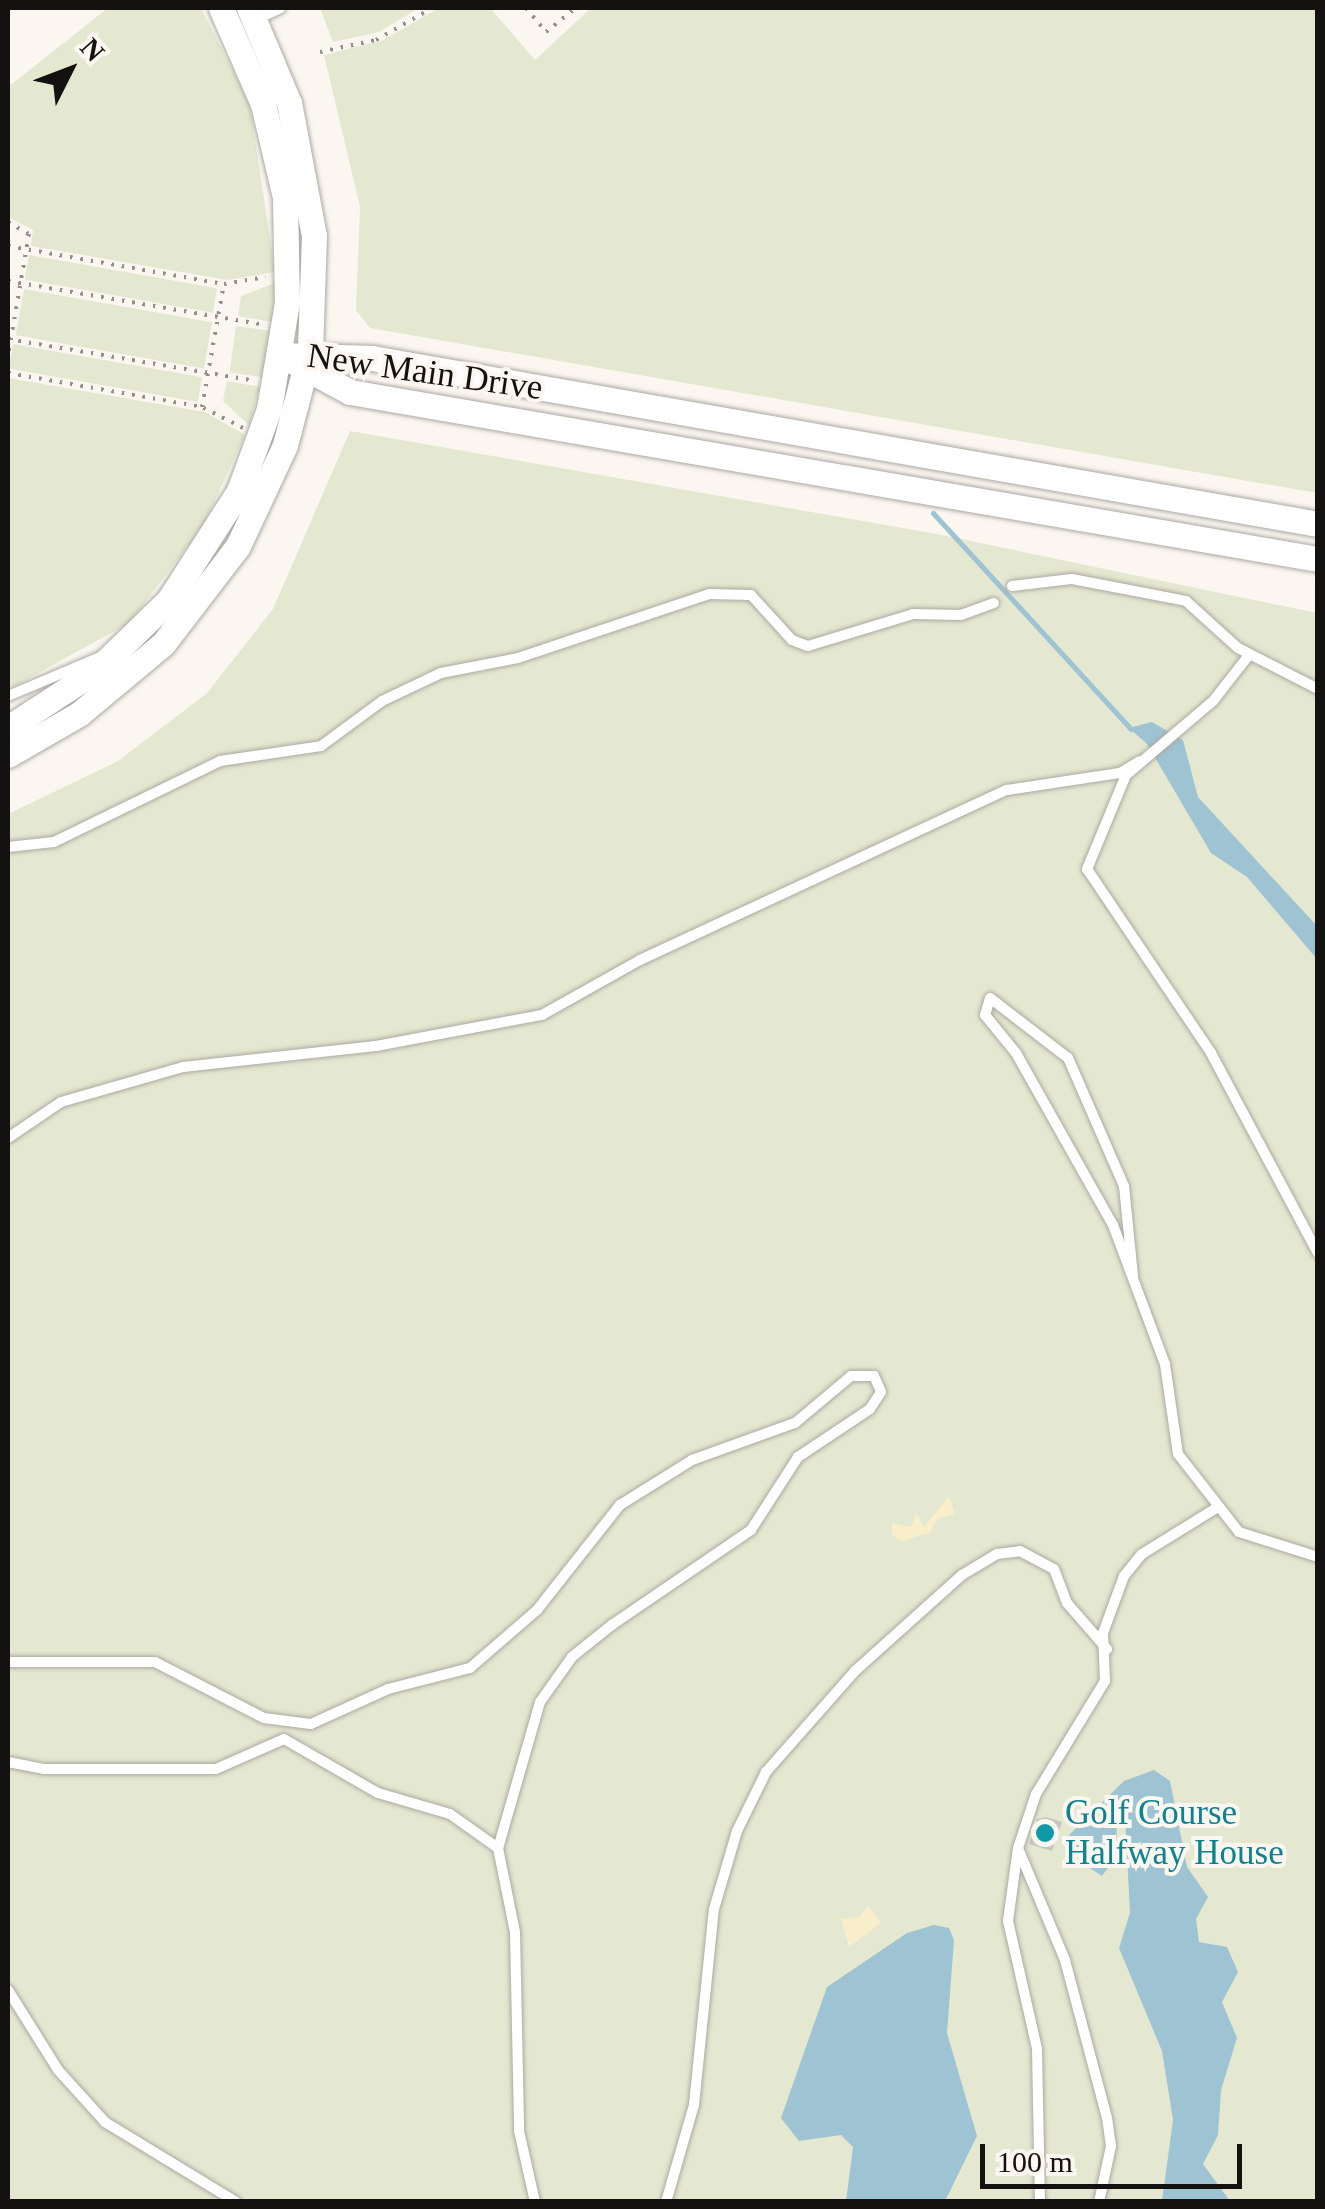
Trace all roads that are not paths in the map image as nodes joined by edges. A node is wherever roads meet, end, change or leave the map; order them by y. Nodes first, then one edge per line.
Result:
1 (221, 8) edge
2 (280, 8) edge
3 (246, 19) edge
4 (314, 304) junction
5 (281, 355) junction
6 (372, 358) junction
7 (307, 360) junction
8 (350, 392) junction
9 (294, 416) junction
10 (750, 426) junction
11 (744, 460) junction
12 (1182, 500) junction
13 (1318, 524) edge
14 (1178, 536) junction
15 (1318, 559) edge
16 (1012, 586) dead end
17 (994, 603) dead end
18 (120, 650) junction
19 (1249, 655) junction
20 (1318, 689) edge
21 (8, 696) edge
22 (8, 745) edge
23 (1140, 762) junction
24 (8, 846) edge
25 (8, 1138) edge
26 (1318, 1253) edge
27 (1132, 1276) junction
28 (1215, 1509) junction
29 (1318, 1557) edge
30 (1107, 1649) junction
31 (8, 1662) edge
32 (8, 1762) edge
33 (498, 1848) junction
34 (1018, 1848) junction
35 (8, 1990) edge
36 (236, 2202) edge
37 (535, 2202) edge
38 (666, 2202) edge
39 (1040, 2202) edge
40 (1099, 2202) edge

1 - 3 street
2 - 3 lane
3 - 4 street
3 - 5 street
4 - 6 street
4 - 7 street
5 - 7 street, New Main Drive
5 - 18 street
6 - 7 street, New Main Drive
6 - 10 street, New Main Drive
7 - 8 street, New Main Drive
7 - 9 street
8 - 9 street
8 - 11 street, New Main Drive
9 - 22 street
10 - 11 street
10 - 12 street, New Main Drive
11 - 14 street, New Main Drive
12 - 13 street, New Main Drive
12 - 14 street
14 - 15 street, New Main Drive
16 - 19 lane
17 - 24 lane
18 - 21 lane
18 - 22 street
19 - 20 lane
19 - 23 lane
23 - 25 lane
23 - 26 lane
27 - 27 lane
27 - 28 lane
28 - 29 lane
28 - 30 lane
30 - 34 lane
30 - 38 lane
31 - 33 lane
32 - 33 lane
33 - 37 lane
34 - 39 lane
34 - 40 lane
35 - 36 lane

